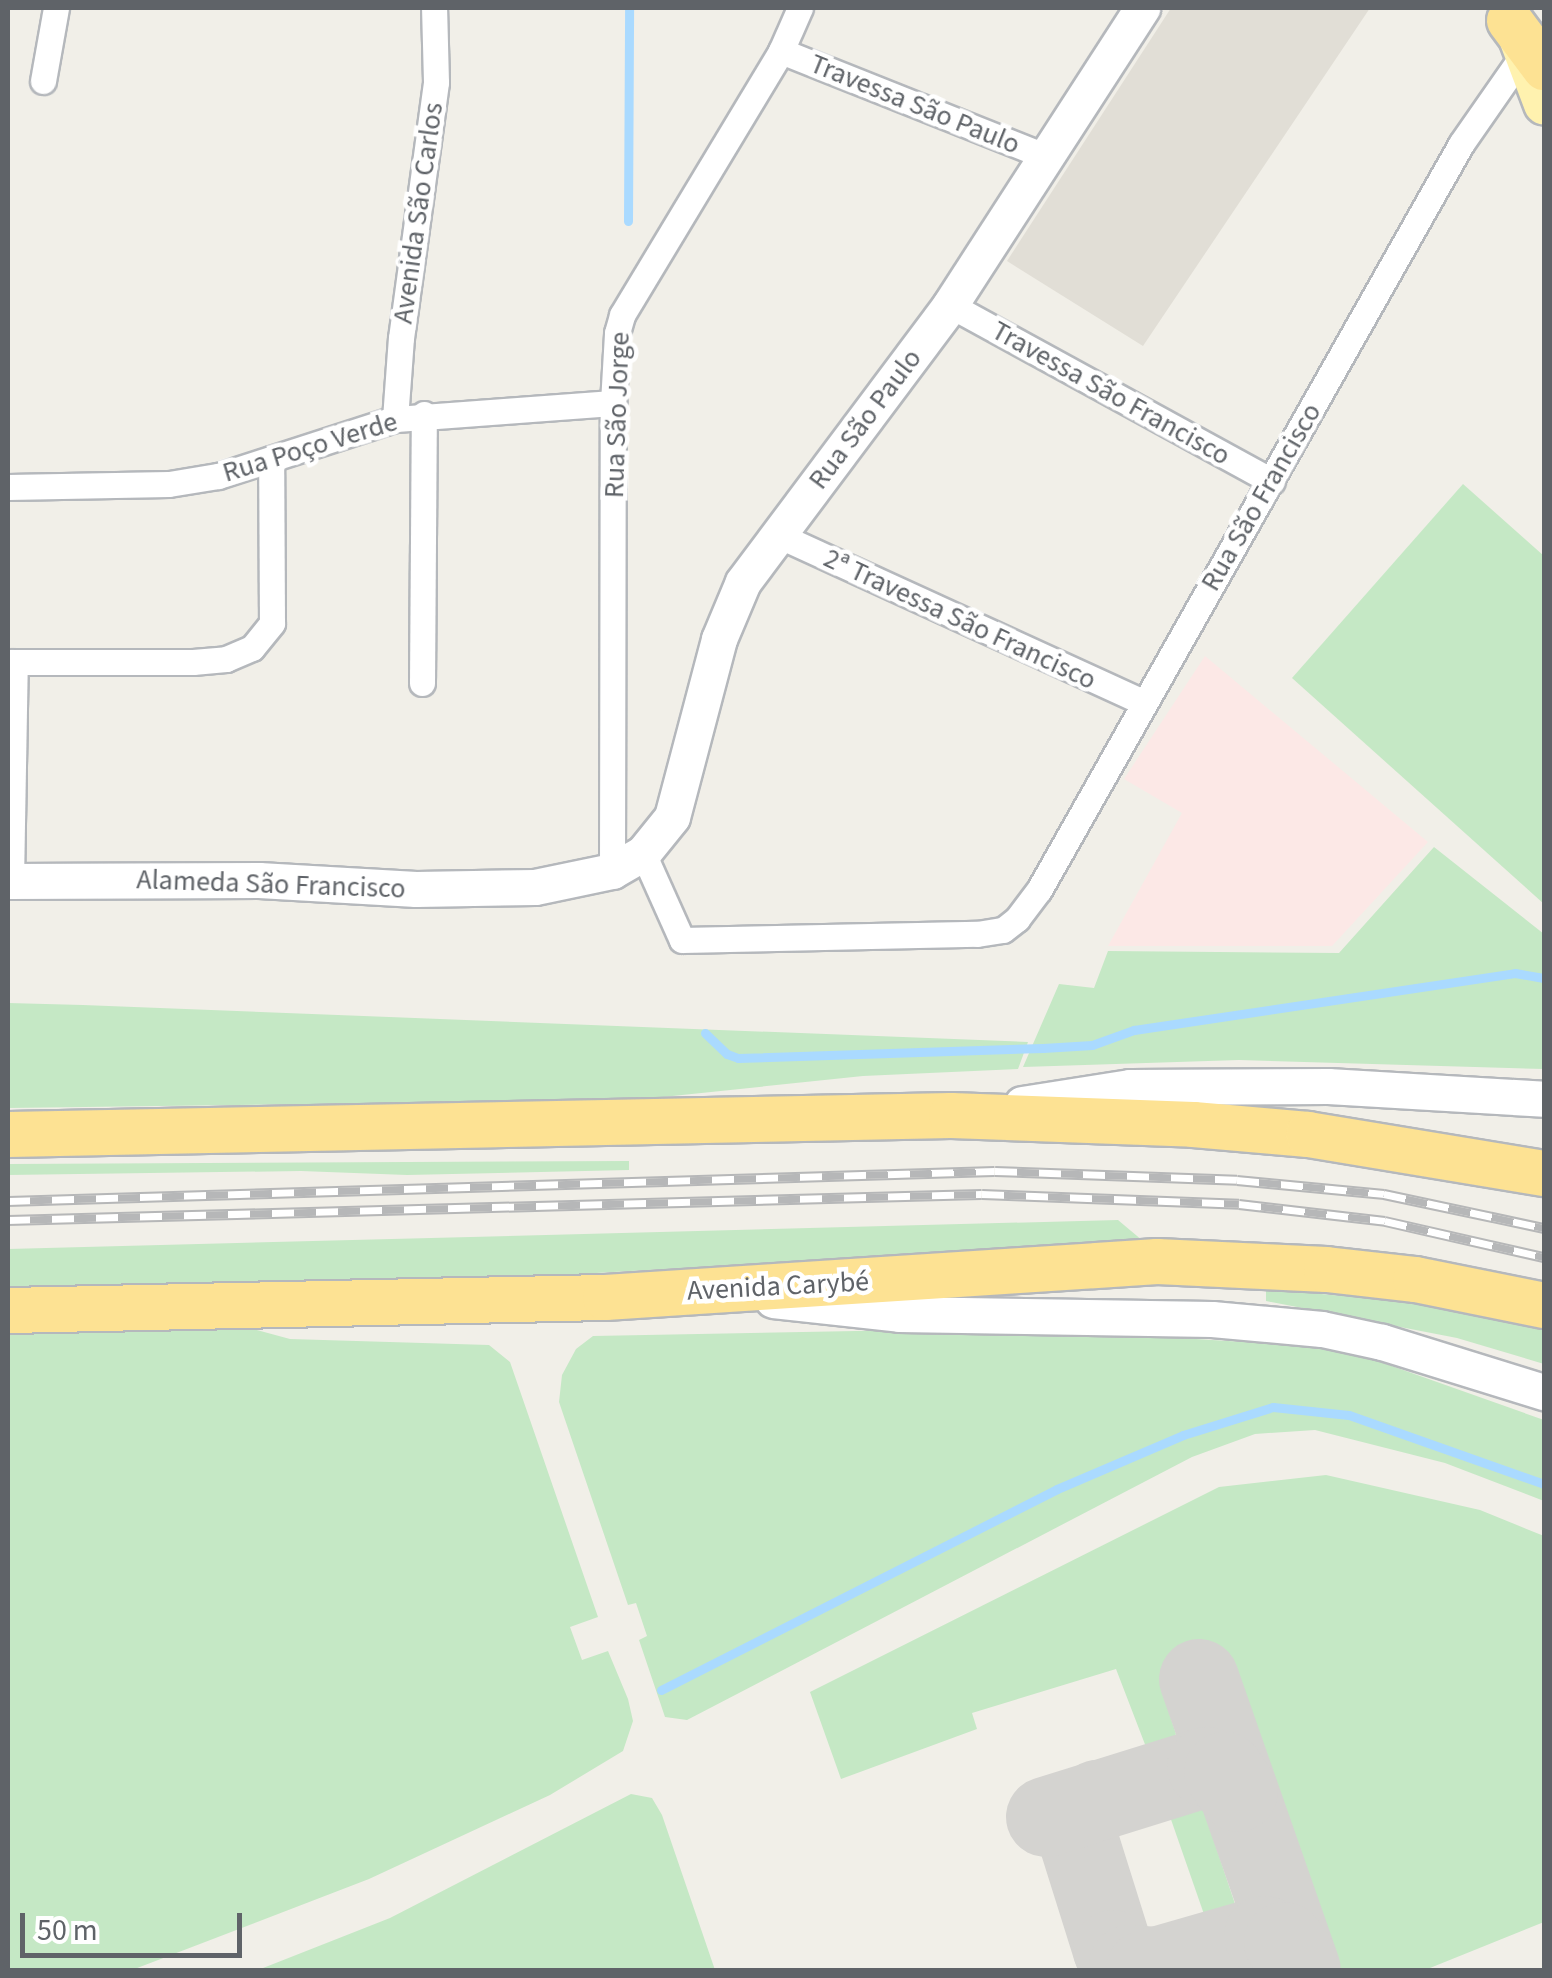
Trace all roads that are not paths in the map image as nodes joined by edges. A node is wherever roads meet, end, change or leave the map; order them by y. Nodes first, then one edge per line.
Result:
1 (56, 8) edge
2 (434, 8) edge
3 (800, 8) edge
4 (1142, 8) edge
5 (1520, 36) edge
6 (782, 51) junction
7 (43, 81) dead end
8 (1544, 104) edge
9 (1048, 156) junction
10 (950, 305) junction
11 (613, 403) junction
12 (424, 414) junction
13 (395, 420) junction
14 (271, 459) junction
15 (1272, 481) junction
16 (8, 488) edge
17 (778, 536) junction
18 (11, 662) edge
19 (422, 682) dead end
20 (1143, 702) junction
21 (643, 853) junction
22 (612, 871) junction
23 (9, 881) edge
24 (1542, 1099) edge
25 (951, 1115) junction
26 (8, 1134) edge
27 (1544, 1173) edge
28 (693, 1291) junction
29 (1544, 1305) edge
30 (8, 1310) edge
31 (1544, 1392) edge

1 - 7 street
2 - 13 street, Avenida São Carlos
3 - 6 street, Rua São Jorge
4 - 9 street, Rua São Paulo
5 - 8 main road
5 - 15 street, Rua São Francisco
6 - 9 street, Travessa São Paulo
6 - 11 street, Rua São Jorge
9 - 10 street, Rua São Paulo
10 - 15 street, Travessa São Francisco
10 - 17 street, Rua São Paulo
11 - 12 street, Rua Poço Verde
11 - 22 street, Rua São Jorge
12 - 13 street, Rua Poço Verde
12 - 19 street
13 - 14 street, Rua Poço Verde
14 - 16 street, Rua Poço Verde
14 - 18 street
15 - 20 street, Rua São Francisco
17 - 20 street, 2ª Travessa São Francisco
17 - 21 street, Rua São Paulo
18 - 23 street
20 - 21 street, Rua São Francisco
21 - 22 street
22 - 23 street, Alameda São Francisco
24 - 25 street
25 - 26 highway
25 - 27 highway
28 - 29 highway, Avenida Carybé
28 - 30 highway, Avenida Carybé
28 - 31 street

